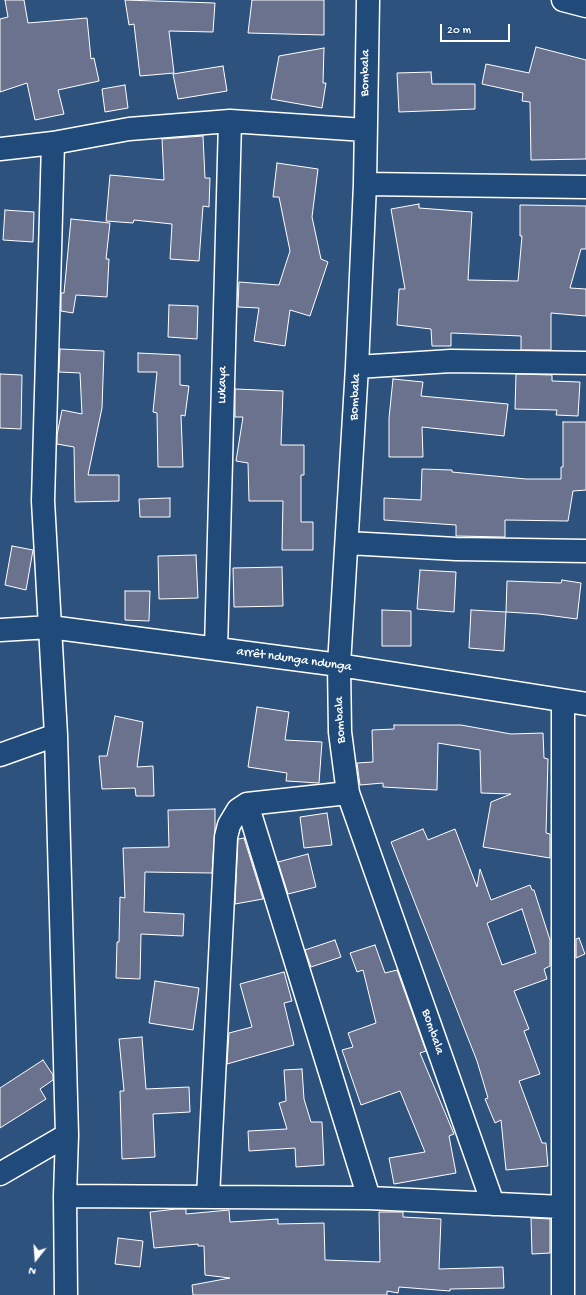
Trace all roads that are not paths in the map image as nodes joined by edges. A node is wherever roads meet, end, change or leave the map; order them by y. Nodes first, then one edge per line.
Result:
1 (368, 0) edge
2 (563, 0) edge
3 (586, 6) edge
4 (230, 121) junction
5 (365, 130) junction
6 (53, 143) junction
7 (0, 149) edge
8 (365, 184) junction
9 (586, 187) edge
10 (586, 363) edge
11 (358, 367) junction
12 (348, 542) junction
13 (586, 552) edge
14 (50, 627) junction
15 (0, 630) edge
16 (216, 649) junction
17 (339, 665) junction
18 (563, 701) junction
19 (586, 704) edge
20 (56, 735) junction
21 (0, 755) edge
22 (348, 793) junction
23 (247, 804) junction
24 (67, 1135) junction
25 (0, 1174) edge
26 (65, 1196) junction
27 (208, 1197) junction
28 (369, 1198) junction
29 (493, 1204) junction
30 (562, 1207) junction
31 (66, 1295) edge
32 (563, 1295) edge

1 - 5 street, Bombala
2 - 3 street
4 - 5 street
4 - 6 street
4 - 16 street, Lukaya
5 - 8 street, Bombala
6 - 7 street
6 - 14 street
8 - 9 street
8 - 11 street, Bombala
10 - 11 street
11 - 12 street, Bombala
12 - 13 street
12 - 17 street, Bombala
14 - 15 street, arrêt ndunga ndunga
14 - 16 street, arrêt ndunga ndunga
14 - 20 street
16 - 17 street, arrêt ndunga ndunga
17 - 18 street, arrêt ndunga ndunga
17 - 22 street, Bombala
18 - 19 street, arrêt ndunga ndunga
18 - 30 street
20 - 21 street
20 - 24 street
22 - 23 street
22 - 29 street, Bombala
23 - 27 street
23 - 28 street
24 - 25 street
24 - 26 street
26 - 27 street
26 - 31 street
27 - 28 street
28 - 29 street
29 - 30 street
30 - 32 street

